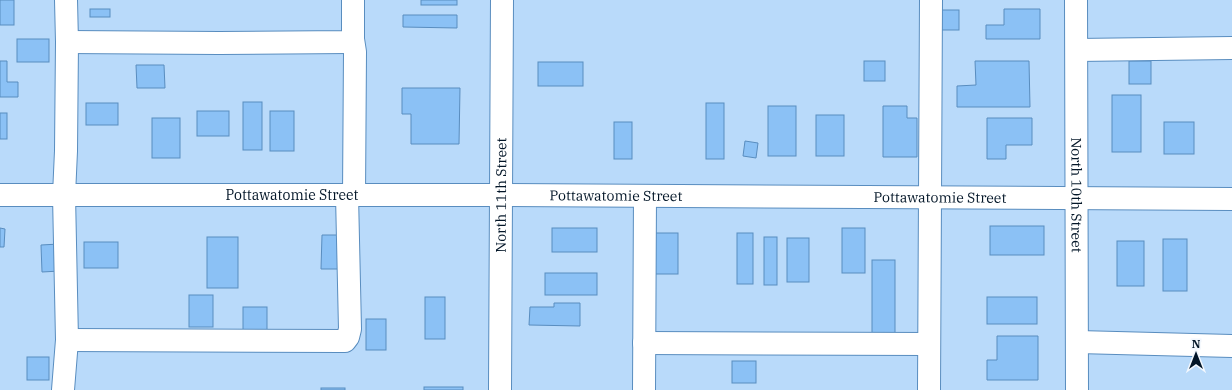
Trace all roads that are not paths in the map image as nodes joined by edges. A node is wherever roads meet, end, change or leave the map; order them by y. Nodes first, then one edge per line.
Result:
1 (66, 0) edge
2 (353, 0) edge
3 (502, 0) edge
4 (931, 0) edge
5 (1076, 0) edge
6 (353, 39) junction
7 (67, 42) junction
8 (1232, 48) edge
9 (1076, 50) junction
10 (0, 195) edge
11 (64, 195) junction
12 (351, 195) junction
13 (502, 195) junction
14 (645, 196) junction
15 (931, 197) junction
16 (1078, 197) junction
17 (1232, 199) edge
18 (67, 340) junction
19 (1078, 342) junction
20 (644, 343) junction
21 (929, 344) junction
22 (1232, 346) edge
23 (63, 390) edge
24 (500, 390) edge
25 (644, 390) edge
26 (929, 390) edge
27 (1078, 390) edge

1 - 7 street
2 - 6 street
3 - 13 street, North 11th Street
4 - 15 street
5 - 9 street, North 10th Street
6 - 7 street
6 - 12 street
7 - 11 street
8 - 9 street
9 - 16 street, North 10th Street
10 - 11 street, Pottawatomie Street
11 - 12 street, Pottawatomie Street
11 - 18 street
12 - 13 street, Pottawatomie Street
12 - 18 street
13 - 14 street, Pottawatomie Street
13 - 24 street, North 11th Street
14 - 15 street, Pottawatomie Street
14 - 20 street
15 - 16 street, Pottawatomie Street
15 - 21 street
16 - 17 street, Pottawatomie Street
16 - 19 street, North 10th Street
18 - 23 street
19 - 22 street
19 - 27 street, North 10th Street
20 - 21 street
20 - 25 street
21 - 26 street

